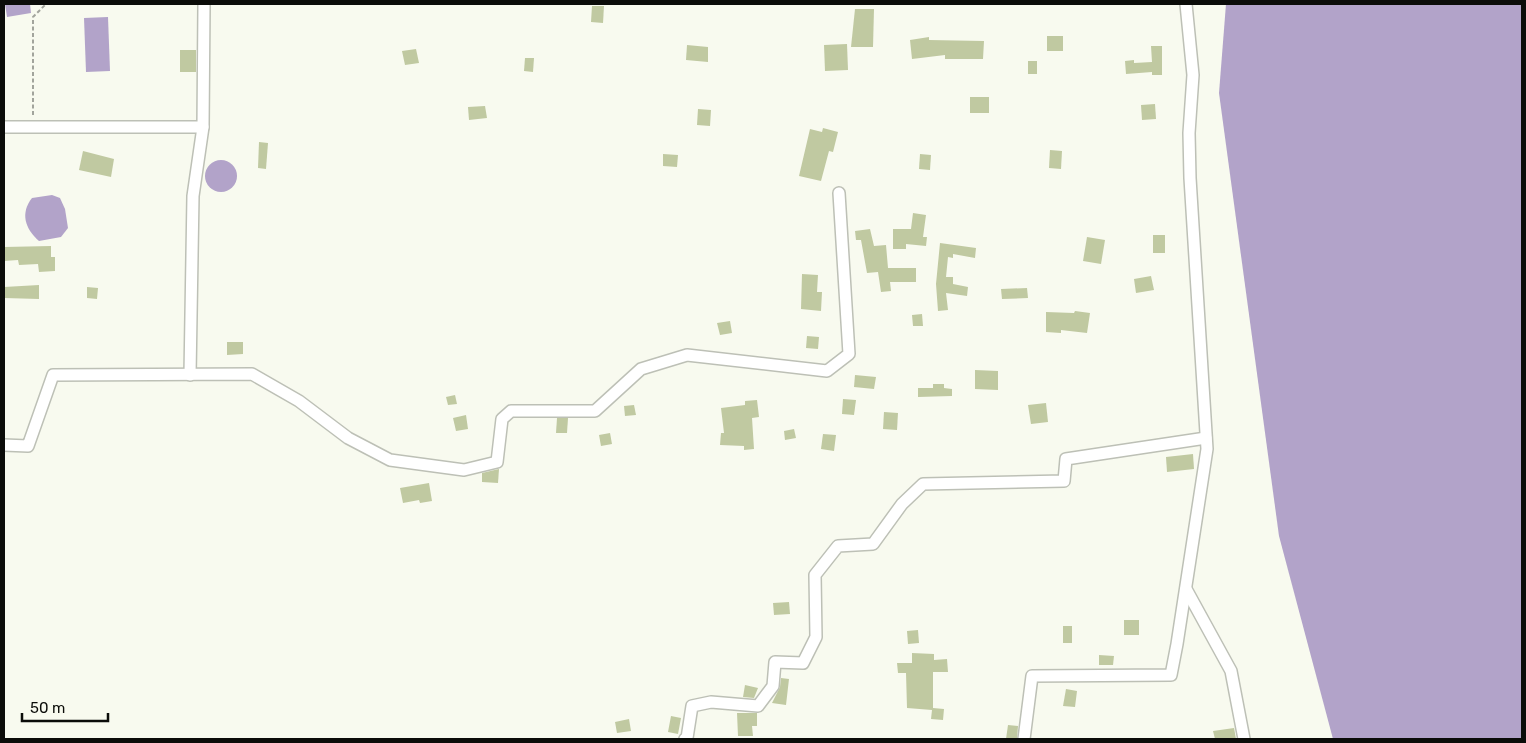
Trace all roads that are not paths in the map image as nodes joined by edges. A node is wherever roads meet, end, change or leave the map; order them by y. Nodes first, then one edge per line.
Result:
1 (204, 4) edge
2 (1186, 4) edge
3 (4, 127) edge
4 (203, 127) junction
5 (839, 193) dead end
6 (190, 375) junction
7 (1206, 438) junction
8 (4, 446) edge
9 (1186, 589) junction
10 (685, 739) edge
11 (1024, 739) edge
12 (1244, 739) edge

1 - 4 street
2 - 7 street
3 - 4 street
4 - 6 street
5 - 6 street
6 - 8 street
7 - 9 street
7 - 10 street
9 - 11 street
9 - 12 street

